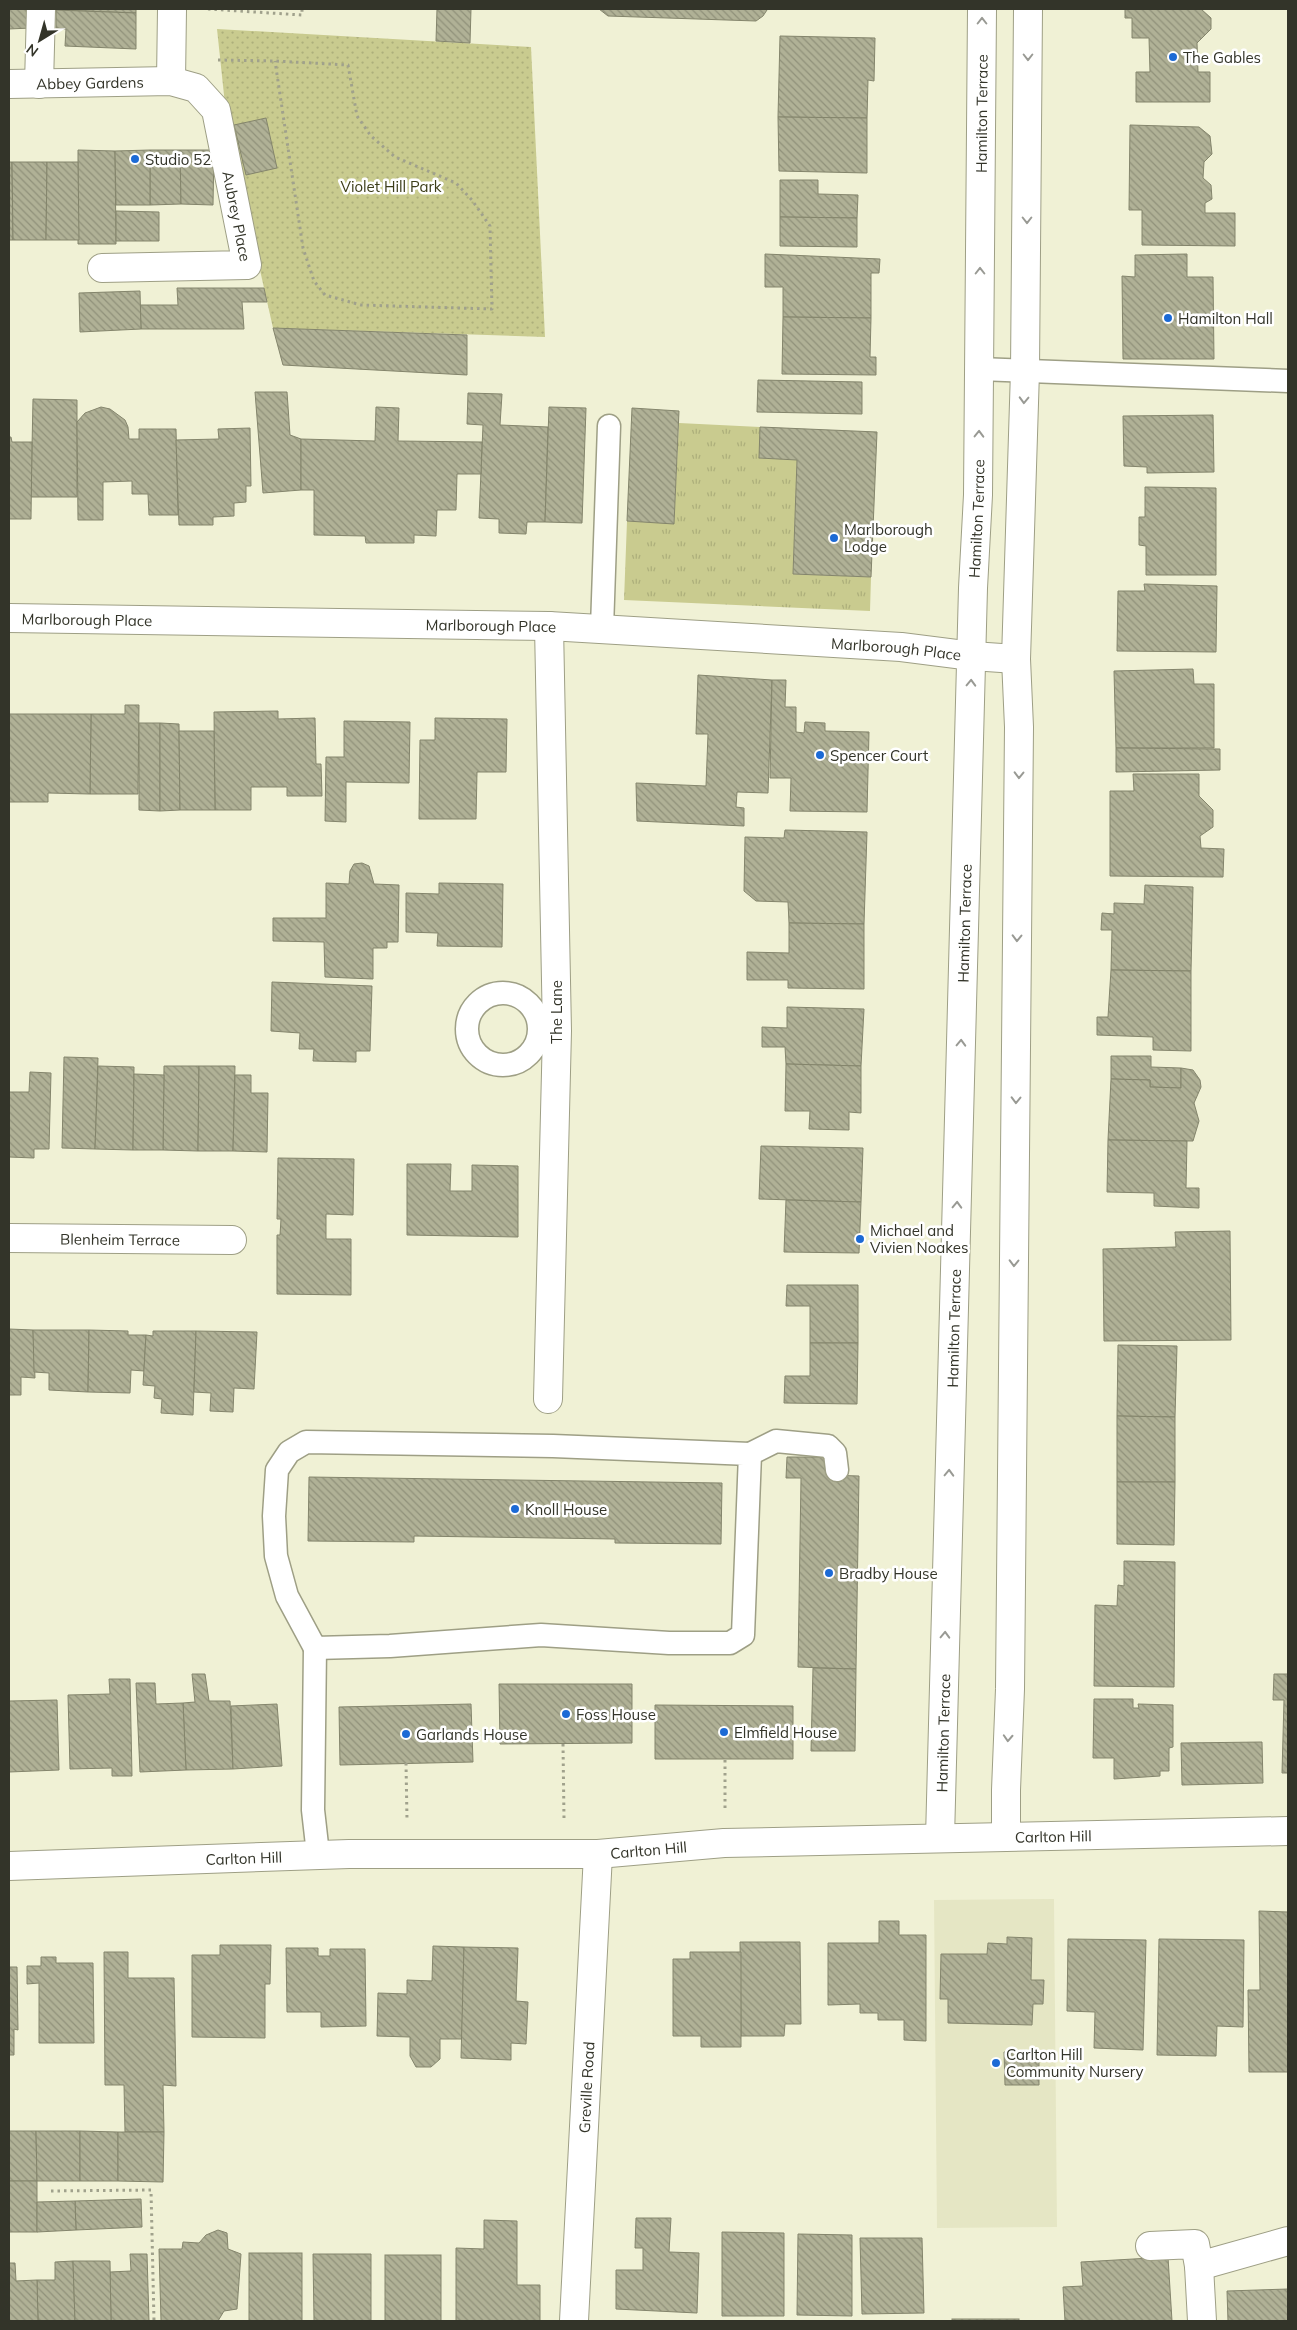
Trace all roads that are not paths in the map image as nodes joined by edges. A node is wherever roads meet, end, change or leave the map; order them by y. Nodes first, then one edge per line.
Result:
1 (41, 9) edge
2 (172, 9) edge
3 (982, 9) edge
4 (1028, 9) edge
5 (170, 70) junction
6 (9, 84) edge
7 (39, 84) junction
8 (102, 268) dead end
9 (979, 369) junction
10 (1025, 371) junction
11 (1288, 382) edge
12 (609, 426) dead end
13 (9, 618) edge
14 (549, 626) junction
15 (602, 628) junction
16 (972, 656) junction
17 (1016, 659) junction
18 (9, 1238) edge
19 (232, 1240) dead end
20 (548, 1399) dead end
21 (750, 1454) junction
22 (837, 1470) dead end
23 (315, 1648) junction
24 (1288, 1831) edge
25 (1006, 1836) junction
26 (940, 1838) junction
27 (318, 1854) junction
28 (598, 1854) junction
29 (9, 1866) edge
30 (1288, 2241) edge
31 (1150, 2246) dead end
32 (1199, 2266) junction
33 (574, 2321) edge
34 (1202, 2321) edge

1 - 7 street
2 - 5 street
9 -> 3 street, Hamilton Terrace
4 -> 10 street
5 - 7 street, Abbey Gardens
5 - 8 street, Aubrey Place
6 - 7 street, Abbey Gardens
9 - 10 lane
16 -> 9 street, Hamilton Terrace
10 - 11 lane
10 -> 17 street
12 - 15 lane
13 - 14 street, Marlborough Place
14 - 15 street, Marlborough Place
14 - 20 street, The Lane
15 - 16 street, Marlborough Place
16 - 17 street, Marlborough Place
26 -> 16 street, Hamilton Terrace
17 -> 25 street
18 - 19 street, Blenheim Terrace
21 - 22 lane
21 - 23 lane
21 - 23 lane
23 - 27 lane
24 - 25 street, Carlton Hill
25 - 26 street, Carlton Hill
26 - 28 street, Carlton Hill
27 - 28 street, Carlton Hill
27 - 29 street, Carlton Hill
28 - 33 street, Greville Road
30 - 32 street
31 - 32 street
32 - 34 street

